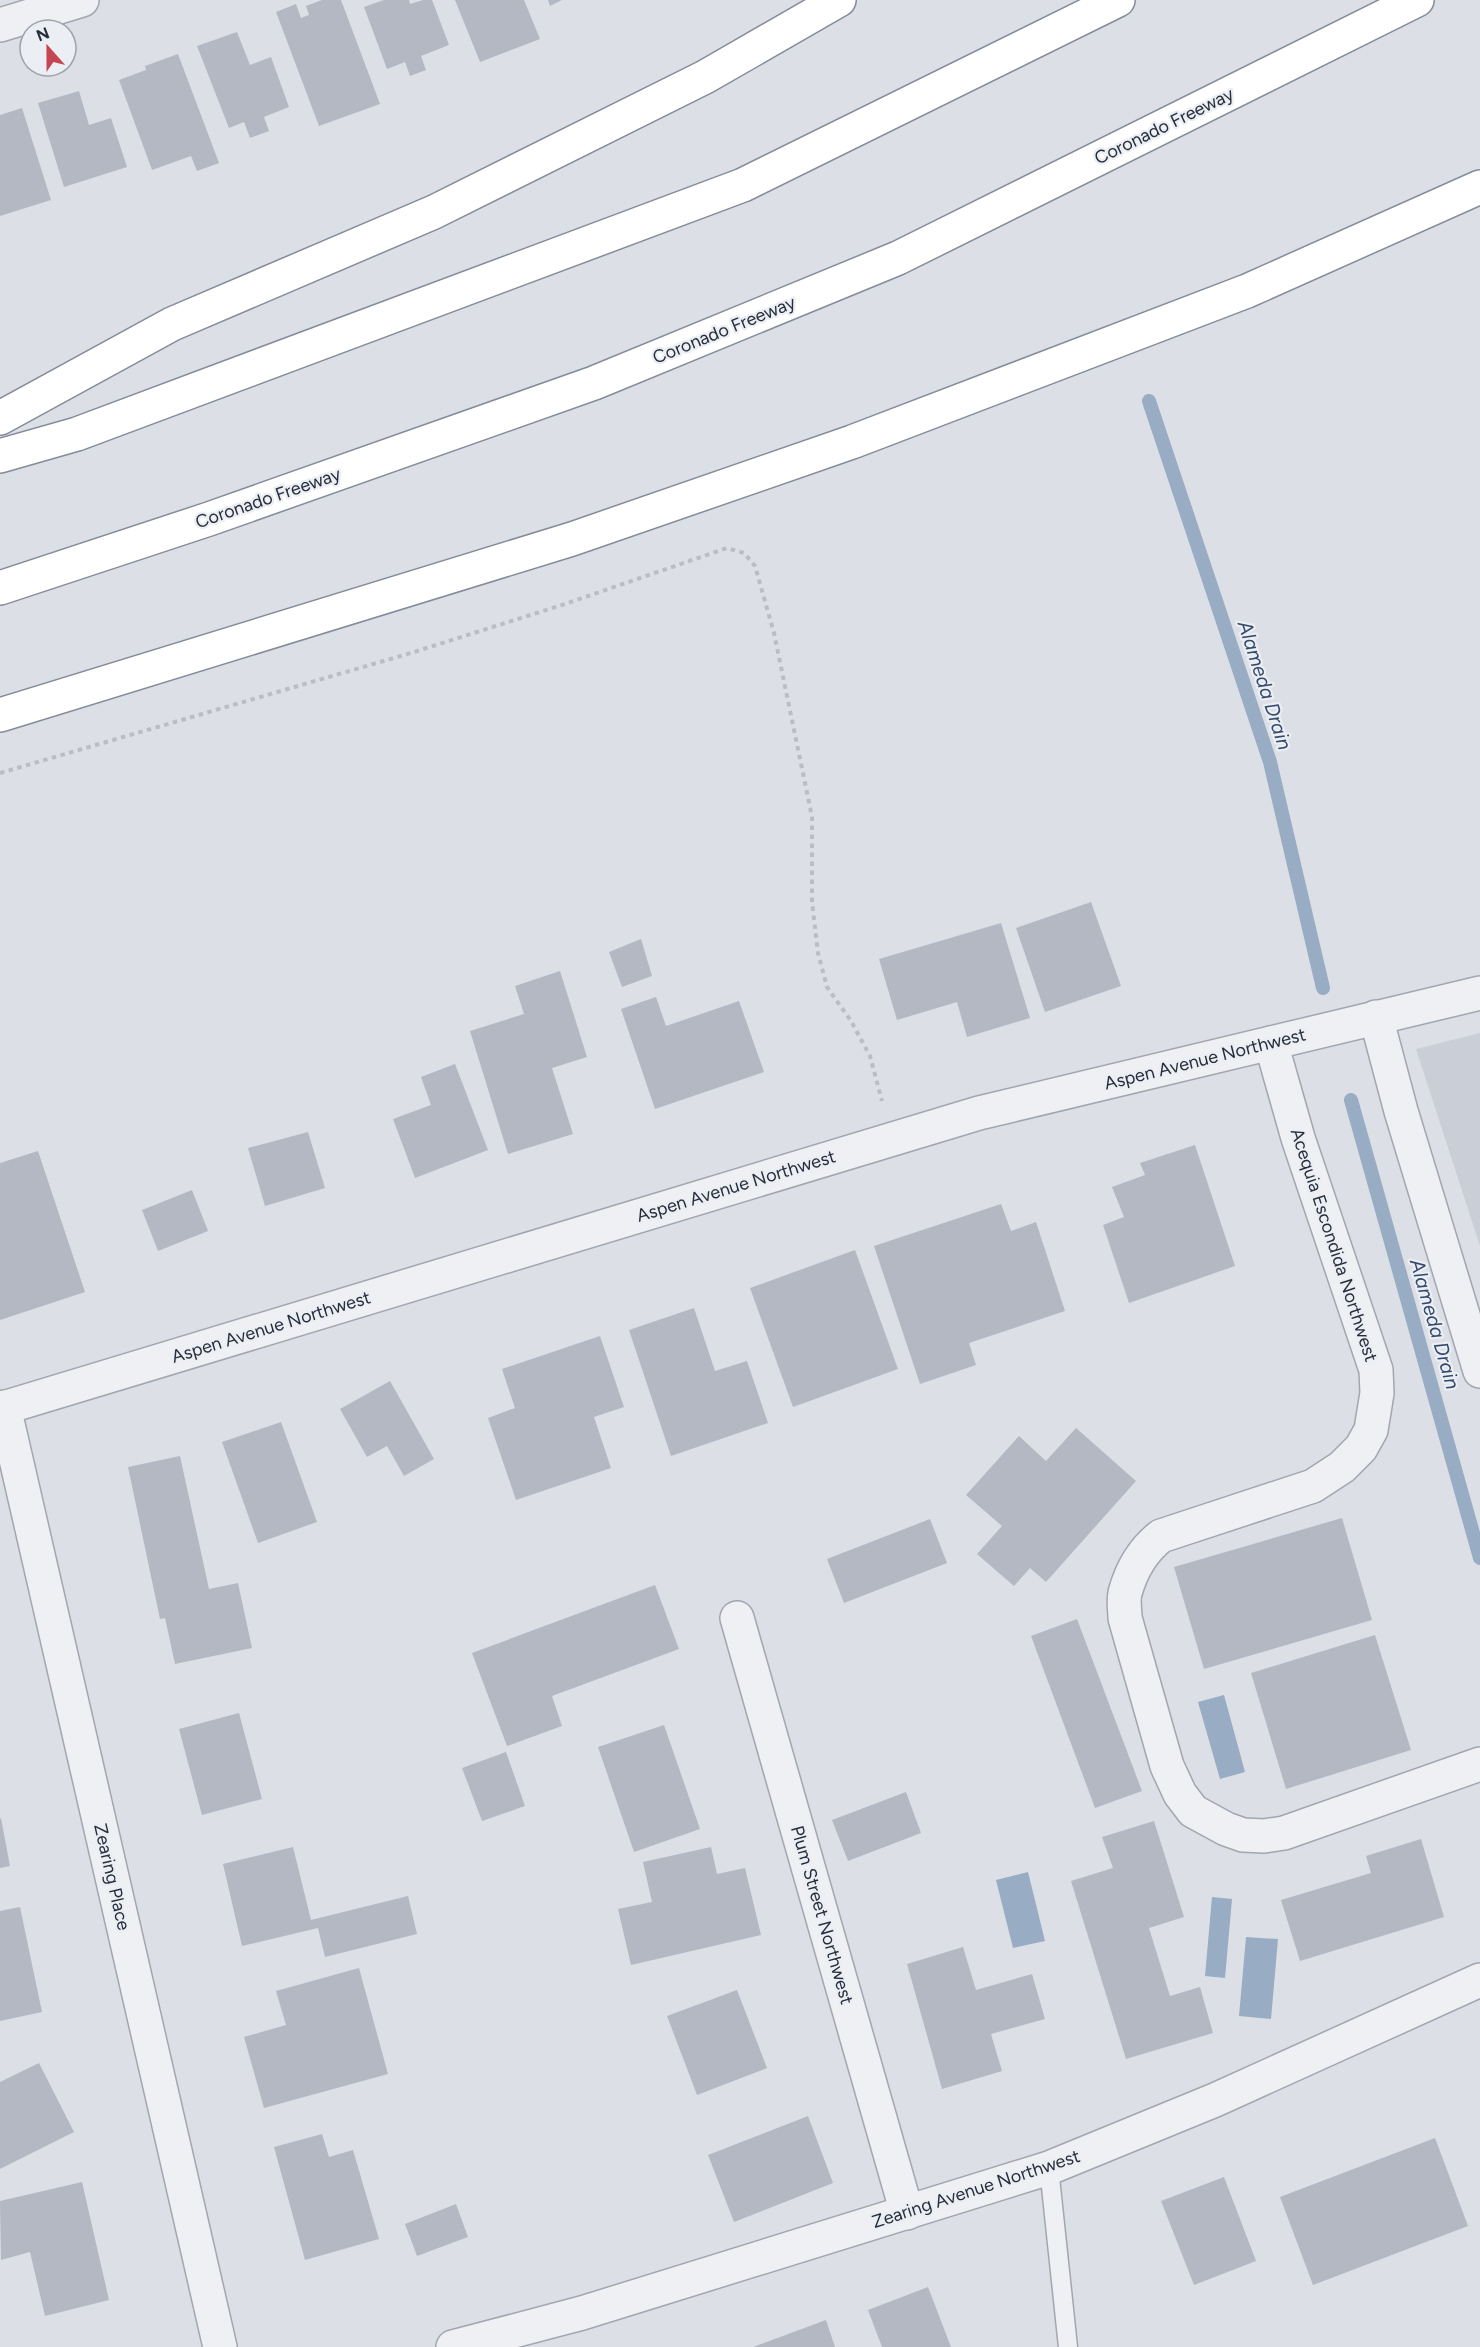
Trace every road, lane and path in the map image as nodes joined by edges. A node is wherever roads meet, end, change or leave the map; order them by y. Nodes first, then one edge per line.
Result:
1 (82, 0) edge
2 (839, 0) edge
3 (1118, 0) edge
4 (1418, 0) edge
5 (0, 25) edge
6 (1480, 187) edge
7 (0, 418) edge
8 (0, 456) edge
9 (0, 588) edge
10 (0, 716) edge
11 (0, 773) edge
12 (1480, 993) edge
13 (1376, 1017) junction
14 (1271, 1043) junction
15 (890, 1140) junction
16 (1480, 1371) edge
17 (2, 1408) edge
18 (737, 1617) dead end
19 (1480, 1764) edge
20 (1480, 1980) edge
21 (1049, 2168) junction
22 (906, 2213) junction
23 (220, 2347) edge
24 (453, 2347) edge
25 (1068, 2347) edge

1 - 5 street
2 - 7 highway
3 - 8 highway
4 - 9 highway, Coronado Freeway
6 - 10 highway
11 - 15 path
12 - 13 street, Aspen Avenue Northwest
13 - 14 street, Aspen Avenue Northwest
13 - 16 street
14 - 15 street, Aspen Avenue Northwest
14 - 19 street, Acequia Escondida Northwest
15 - 17 street, Aspen Avenue Northwest
17 - 23 street, Zearing Place
18 - 22 street, Plum Street Northwest
20 - 21 street, Zearing Avenue Northwest
21 - 22 street, Zearing Avenue Northwest
21 - 25 lane
22 - 24 street, Zearing Avenue Northwest

